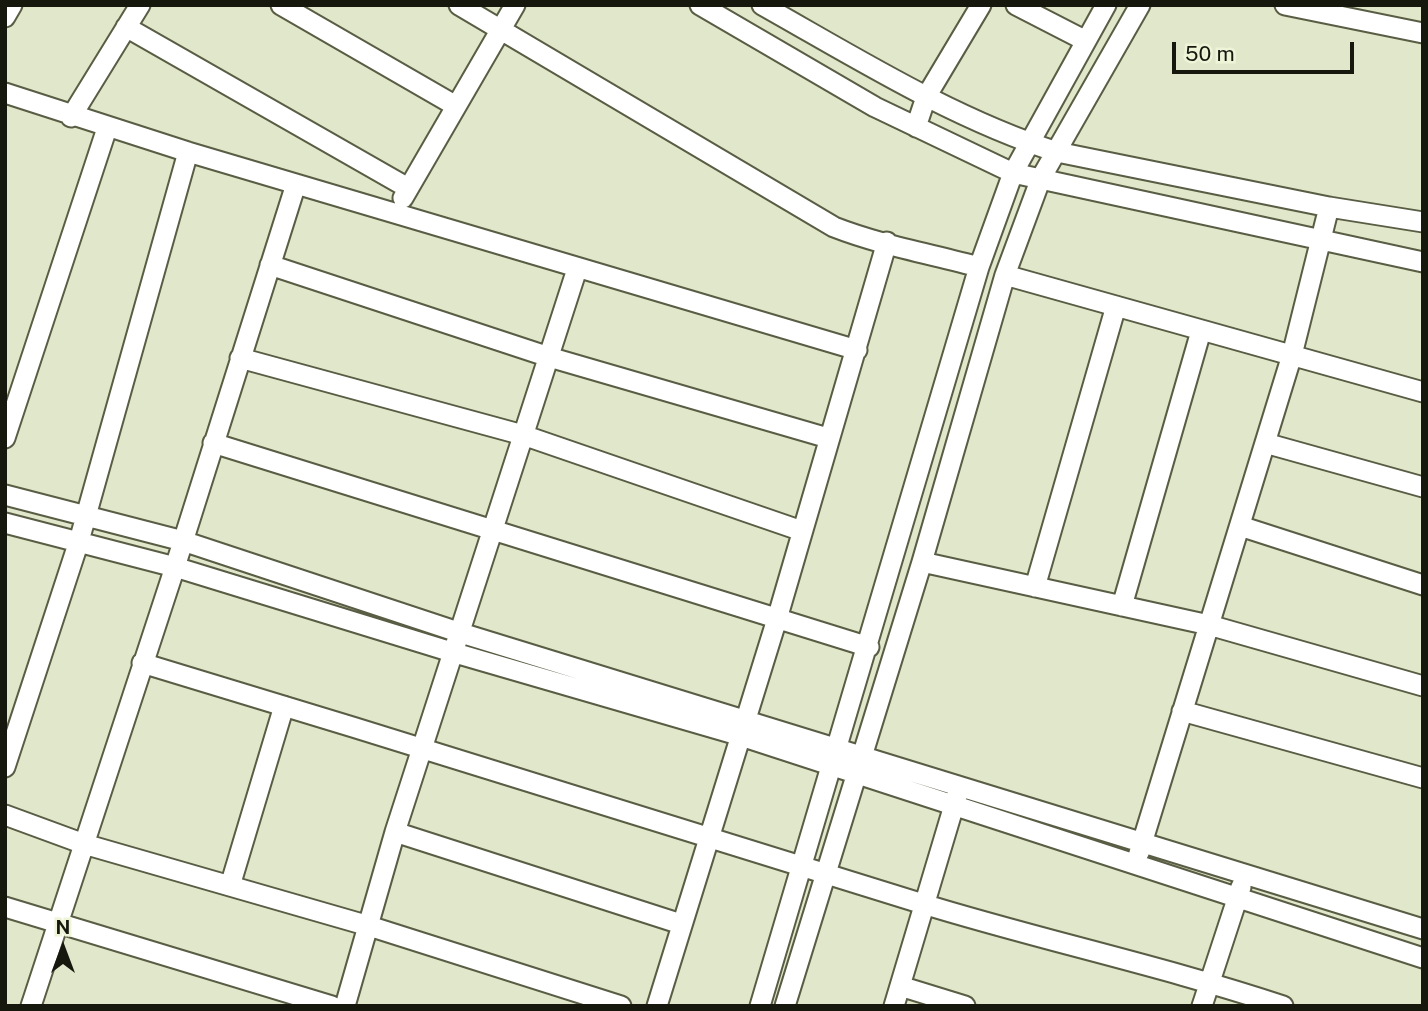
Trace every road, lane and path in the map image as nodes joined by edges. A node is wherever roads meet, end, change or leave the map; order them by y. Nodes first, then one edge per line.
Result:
1 (12, 5) edge
2 (140, 5) edge
3 (281, 5) edge
4 (458, 5) edge
5 (515, 5) edge
6 (700, 5) edge
7 (762, 5) edge
8 (981, 5) edge
9 (1016, 5) edge
10 (1106, 5) edge
11 (1140, 5) edge
12 (1285, 5) edge
13 (5, 17) edge
14 (126, 27) junction
15 (500, 31) junction
16 (1423, 33) edge
17 (1086, 41) junction
18 (5, 93) edge
19 (926, 97) junction
20 (456, 106) junction
21 (71, 117) junction
22 (916, 127) junction
23 (107, 128) junction
24 (1030, 143) junction
25 (188, 152) junction
26 (1057, 152) junction
27 (1013, 173) junction
28 (1041, 178) junction
29 (296, 184) junction
30 (408, 188) junction
31 (1329, 206) junction
32 (394, 213) junction
33 (1423, 222) edge
34 (1323, 241) junction
35 (887, 242) junction
36 (1423, 262) edge
37 (270, 265) junction
38 (979, 267) junction
39 (577, 269) junction
40 (1005, 275) junction
41 (1116, 306) junction
42 (1201, 331) junction
43 (857, 350) junction
44 (1292, 355) junction
45 (550, 357) junction
46 (240, 358) junction
47 (1423, 392) edge
48 (523, 435) junction
49 (5, 438) edge
50 (828, 438) junction
51 (213, 443) junction
52 (1265, 443) junction
53 (1423, 487) edge
54 (5, 495) edge
55 (86, 514) junction
56 (5, 523) edge
57 (1240, 526) junction
58 (492, 531) junction
59 (802, 531) junction
60 (79, 541) junction
61 (183, 541) junction
62 (922, 562) junction
63 (175, 567) junction
64 (1423, 585) edge
65 (1035, 587) junction
66 (1122, 606) junction
67 (777, 619) junction
68 (1209, 625) junction
69 (461, 633) junction
70 (869, 647) junction
71 (455, 653) junction
72 (142, 663) junction
73 (1423, 686) edge
74 (284, 706) junction
75 (1182, 711) junction
76 (743, 729) junction
77 (423, 747) junction
78 (839, 747) junction
79 (859, 765) junction
80 (5, 767) edge
81 (833, 767) junction
82 (1423, 778) edge
83 (957, 795) junction
84 (5, 815) edge
85 (395, 832) junction
86 (707, 839) junction
87 (84, 844) junction
88 (1142, 844) junction
89 (1136, 864) junction
90 (802, 866) junction
91 (825, 873) junction
92 (1244, 874) junction
93 (230, 886) junction
94 (1238, 900) junction
95 (924, 904) junction
96 (5, 907) edge
97 (57, 924) junction
98 (681, 924) junction
99 (369, 926) junction
100 (1423, 929) edge
101 (1423, 958) edge
102 (1210, 982) junction
103 (900, 986) junction
104 (31, 1006) edge
105 (332, 1006) edge
106 (345, 1006) edge
107 (621, 1006) edge
108 (657, 1006) edge
109 (760, 1006) edge
110 (785, 1006) edge
111 (894, 1006) edge
112 (965, 1006) edge
113 (1202, 1006) edge
114 (1283, 1006) edge

1 - 13 street
2 - 14 street
3 - 20 street
4 - 15 street
5 - 15 street
6 - 22 street
7 - 19 street
8 - 19 street
9 - 17 street
10 - 17 street
11 - 26 street
12 - 16 street
14 - 21 street
14 - 30 street
15 - 20 street
15 - 35 street
17 - 24 street
18 - 21 street
19 - 22 street
19 - 24 street
20 - 30 street
21 - 23 street
22 - 27 street
23 - 25 street
23 - 49 street
24 - 26 street
24 - 27 street
25 - 29 street
25 - 55 street
26 - 28 street
26 - 31 street
27 - 28 street
27 - 38 street
28 - 34 street
28 - 40 street
29 - 32 street
29 - 37 street
30 - 32 street
31 - 33 street
31 - 34 street
32 - 39 street
34 - 36 street
34 - 44 street
35 - 38 street
35 - 43 street
37 - 45 street
37 - 46 street
38 - 70 street
39 - 43 street
39 - 45 street
40 - 41 street
40 - 62 street
41 - 42 street
41 - 65 street
42 - 44 street
42 - 66 street
43 - 50 street
44 - 47 street
44 - 52 street
45 - 48 street
45 - 50 street
46 - 48 street
46 - 51 street
48 - 58 street
48 - 59 street
50 - 59 street
51 - 58 street
51 - 61 street
52 - 53 street
52 - 57 street
54 - 55 street
55 - 60 street
55 - 61 street
56 - 60 street
57 - 64 street
57 - 68 street
58 - 67 street
58 - 69 street
59 - 67 street
60 - 63 street
60 - 80 street
61 - 63 street
61 - 69 street
62 - 65 street
62 - 79 street
63 - 71 street
63 - 72 street
65 - 66 street
66 - 68 street
67 - 70 street
67 - 76 street
68 - 73 street
68 - 75 street
69 - 71 street
69 - 76 street
70 - 78 street
71 - 76 street
71 - 77 street
72 - 74 street
72 - 87 street
74 - 77 street
74 - 93 street
75 - 82 street
75 - 88 street
76 - 78 street
76 - 81 street
76 - 86 street
77 - 85 street
77 - 86 street
78 - 79 street
78 - 81 street
79 - 81 street
79 - 83 street
79 - 91 street
81 - 90 street
83 - 88 street
83 - 89 street
83 - 95 street
84 - 87 street
85 - 98 street
85 - 99 street
86 - 90 street
86 - 98 street
87 - 93 street
87 - 97 street
88 - 89 street
88 - 92 street
89 - 94 street
90 - 91 street
90 - 109 street
91 - 95 street
91 - 110 street
92 - 94 street
92 - 100 street
93 - 99 street
94 - 101 street
94 - 102 street
95 - 102 street
95 - 103 street
96 - 97 street
97 - 104 street
97 - 105 street
98 - 108 street
99 - 106 street
99 - 107 street
102 - 113 street
102 - 114 street
103 - 111 street
103 - 112 street

